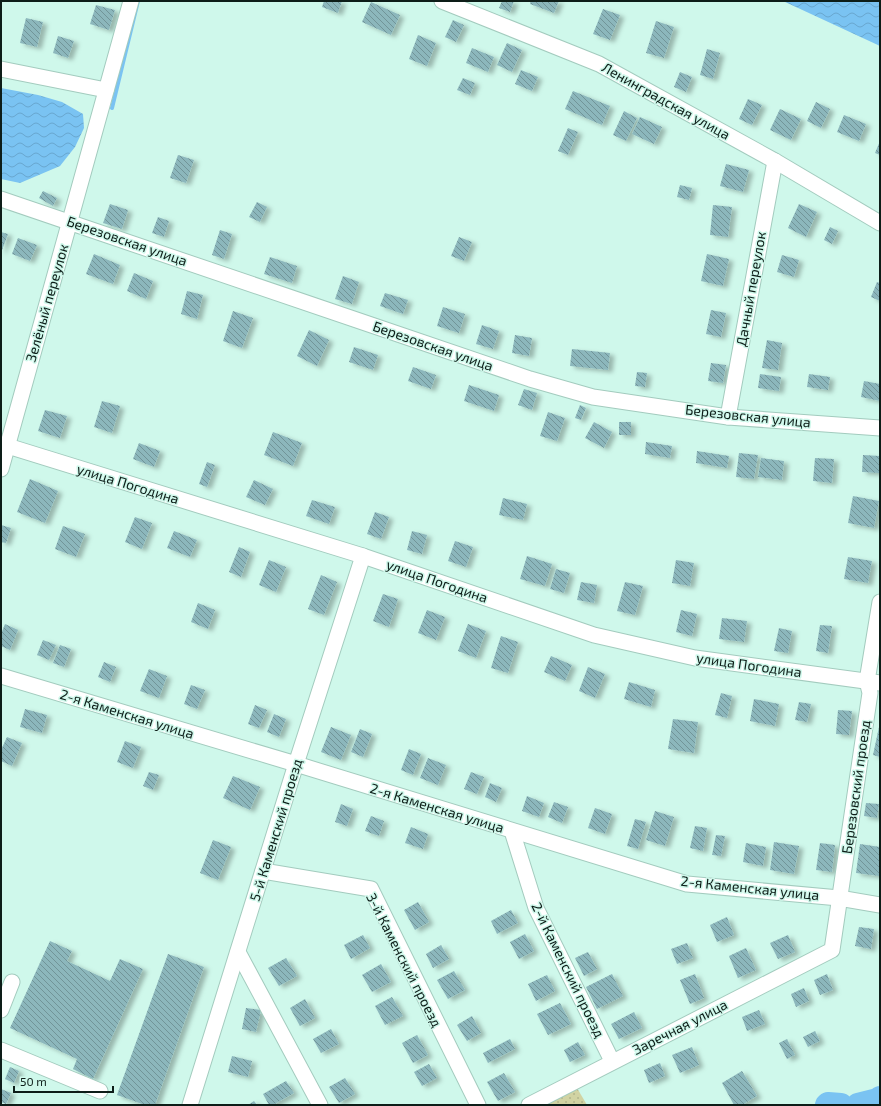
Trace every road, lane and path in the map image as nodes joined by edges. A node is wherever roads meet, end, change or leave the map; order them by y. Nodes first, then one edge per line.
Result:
1 (131, 1) edge
2 (442, 1) edge
3 (1, 69) edge
4 (106, 90) junction
5 (775, 161) junction
6 (1, 199) edge
7 (70, 222) junction
8 (880, 223) edge
9 (728, 417) junction
10 (880, 428) edge
11 (4, 445) edge
12 (1, 469) edge
13 (363, 556) junction
14 (880, 602) edge
15 (1, 676) edge
16 (873, 682) edge
17 (296, 764) junction
18 (512, 831) junction
19 (263, 871) junction
20 (839, 898) junction
21 (880, 905) edge
22 (832, 950) joint
23 (238, 952) junction
24 (12, 982) dead end
25 (1, 1010) edge
26 (1, 1050) edge
27 (612, 1062) junction
28 (100, 1091) dead end
29 (190, 1105) edge
30 (320, 1105) edge
31 (478, 1105) edge
32 (529, 1105) edge

1 - 4 street, Зелёный переулок
2 - 5 street, Ленинградская улица
3 - 4 street
4 - 7 street, Зелёный переулок
5 - 8 street, Ленинградская улица
5 - 9 street, Дачный переулок
6 - 7 street, Березовская улица
7 - 9 street, Березовская улица
7 - 11 street, Зелёный переулок
9 - 10 street, Березовская улица
11 - 12 street, Зелёный переулок
11 - 13 street, улица Погодина
13 - 16 street, улица Погодина
13 - 17 street, 5-й Каменский проезд
14 - 16 street, Березовский проезд
15 - 17 street, 2-я Каменская улица
16 - 20 street, Березовский проезд
17 - 18 street, 2-я Каменская улица
17 - 19 street, 5-й Каменский проезд
18 - 20 street, 2-я Каменская улица
18 - 27 street, 2-й Каменский проезд
19 - 23 street, 5-й Каменский проезд
19 - 31 street, 3-й Каменский проезд
20 - 21 street, 2-я Каменская улица
20 - 22 street, Березовский проезд
22 - 27 street, Заречная улица
23 - 29 street, 5-й Каменский проезд
23 - 30 street
24 - 25 street
26 - 28 street
27 - 32 street, Заречная улица

